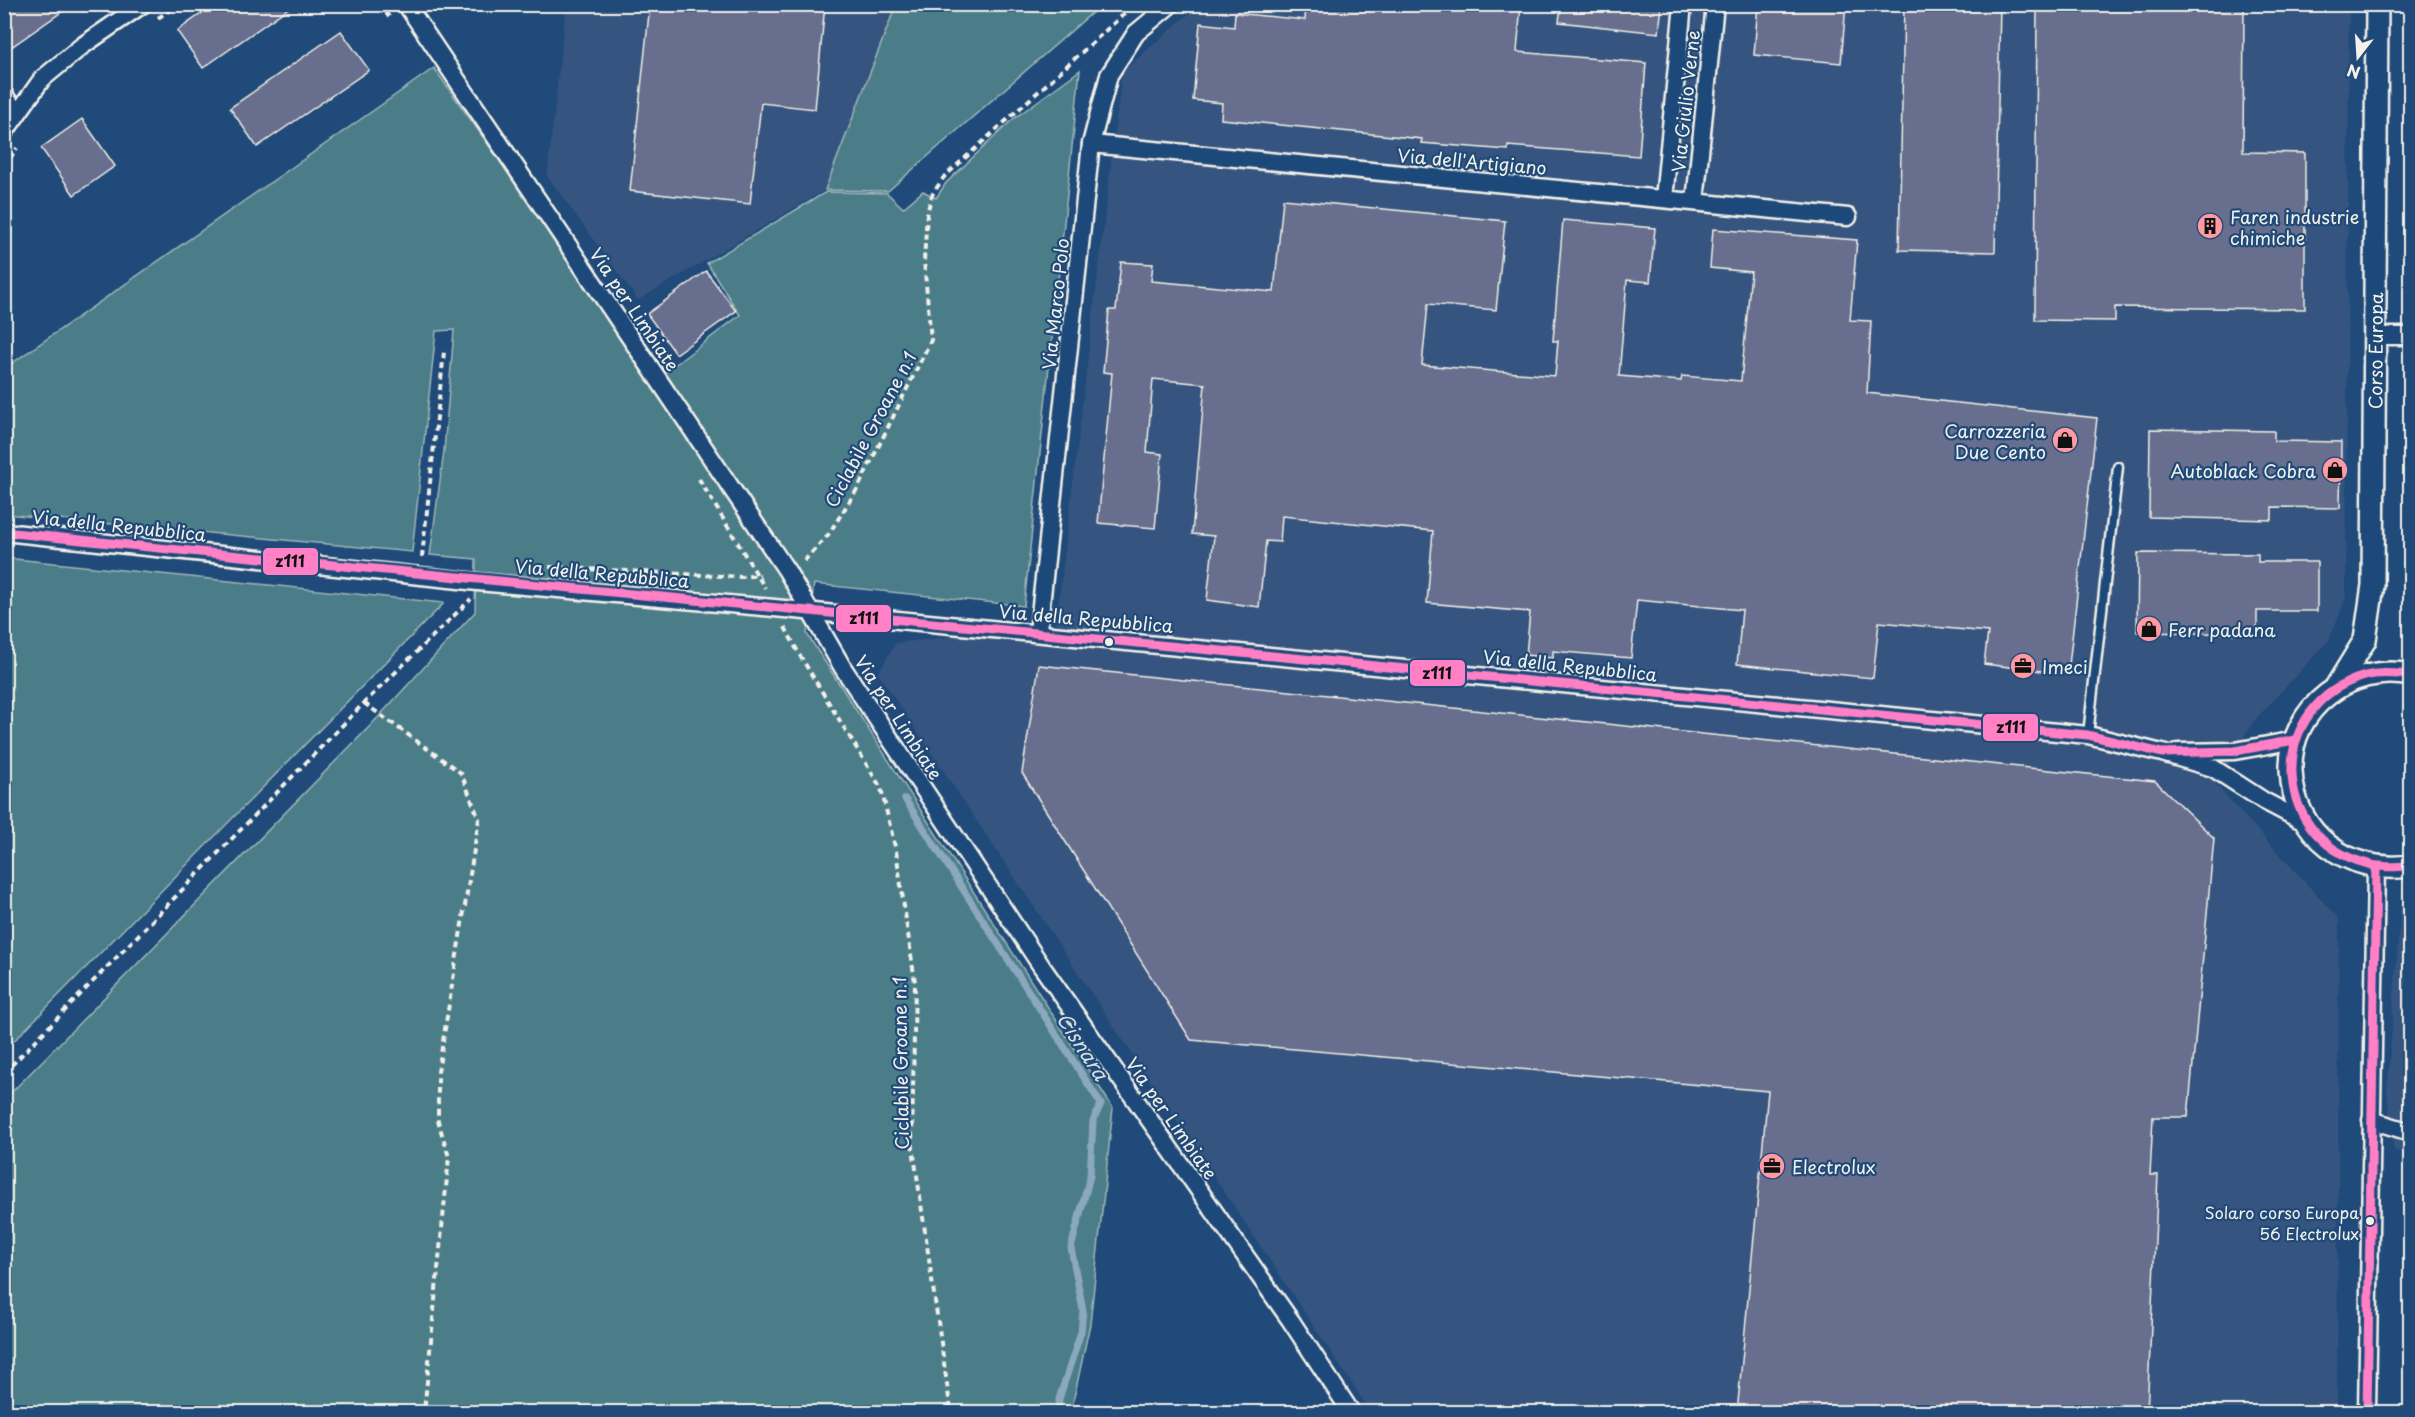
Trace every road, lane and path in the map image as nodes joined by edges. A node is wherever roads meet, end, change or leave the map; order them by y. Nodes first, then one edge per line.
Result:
1 (162, 4) edge
2 (179, 4) edge
3 (406, 4) edge
4 (1136, 4) edge
5 (1171, 4) edge
6 (1683, 4) edge
7 (1715, 4) edge
8 (2378, 4) edge
9 (141, 5) edge
10 (166, 12) junction
11 (157, 19) dead end
12 (4, 95) edge
13 (17, 113) junction
14 (4, 133) edge
15 (1092, 144) junction
16 (18, 146) dead end
17 (4, 167) edge
18 (1664, 199) junction
19 (1695, 202) junction
20 (1848, 217) dead end
21 (2374, 336) junction
22 (2410, 336) edge
23 (444, 352) dead end
24 (2118, 467) dead end
25 (4, 532) edge
26 (787, 572) junction
27 (420, 576) junction
28 (478, 582) junction
29 (774, 608) junction
30 (810, 612) junction
31 (1038, 633) junction
32 (2410, 675) edge
33 (2336, 687) junction
34 (364, 703) junction
35 (2088, 735) junction
36 (2295, 740) junction
37 (2162, 753) junction
38 (2306, 823) junction
39 (2410, 866) edge
40 (2376, 867) junction
41 (4, 1072) edge
42 (2371, 1120) junction
43 (2410, 1132) edge
44 (423, 1413) edge
45 (951, 1413) edge
46 (1351, 1413) edge
47 (2367, 1413) edge

1 - 10 path
2 - 10 path
3 - 26 street, Via per Limbiate
4 - 26 path, Ciclabile Groane n.1
5 - 15 street, Via Marco Polo
6 - 18 street, Via Giulio Verne
7 - 19 street, Via Giulio Verne
8 - 21 street, Corso Europa
9 - 13 street
10 - 11 path
12 - 13 street
13 - 14 street
15 - 18 street, Via dell'Artigiano
15 - 31 street, Via Marco Polo
16 - 17 path
18 - 19 street, Via dell'Artigiano
19 - 20 street, Via dell'Artigiano
21 - 22 street
21 - 33 street, Corso Europa
23 - 27 path
24 - 35 lane
25 - 27 street, Via della Repubblica
26 - 29 path, Ciclabile Groane n.1
26 - 30 street, Via per Limbiate
27 - 28 street, Via della Repubblica
28 - 29 street, Via della Repubblica
28 - 34 path
29 - 30 street, Via della Repubblica
29 - 45 path, Ciclabile Groane n.1
30 - 31 street, Via della Repubblica
30 - 46 street, Via per Limbiate
31 - 35 street, Via della Repubblica
32 - 33 street
33 - 36 street
34 - 41 path
34 - 44 path
35 - 37 street, Via della Repubblica
36 - 37 street, Via della Repubblica
36 - 38 street
37 - 38 street, Via della Repubblica
38 - 40 street
39 - 40 street
40 - 42 street
42 - 43 street
42 - 47 street

